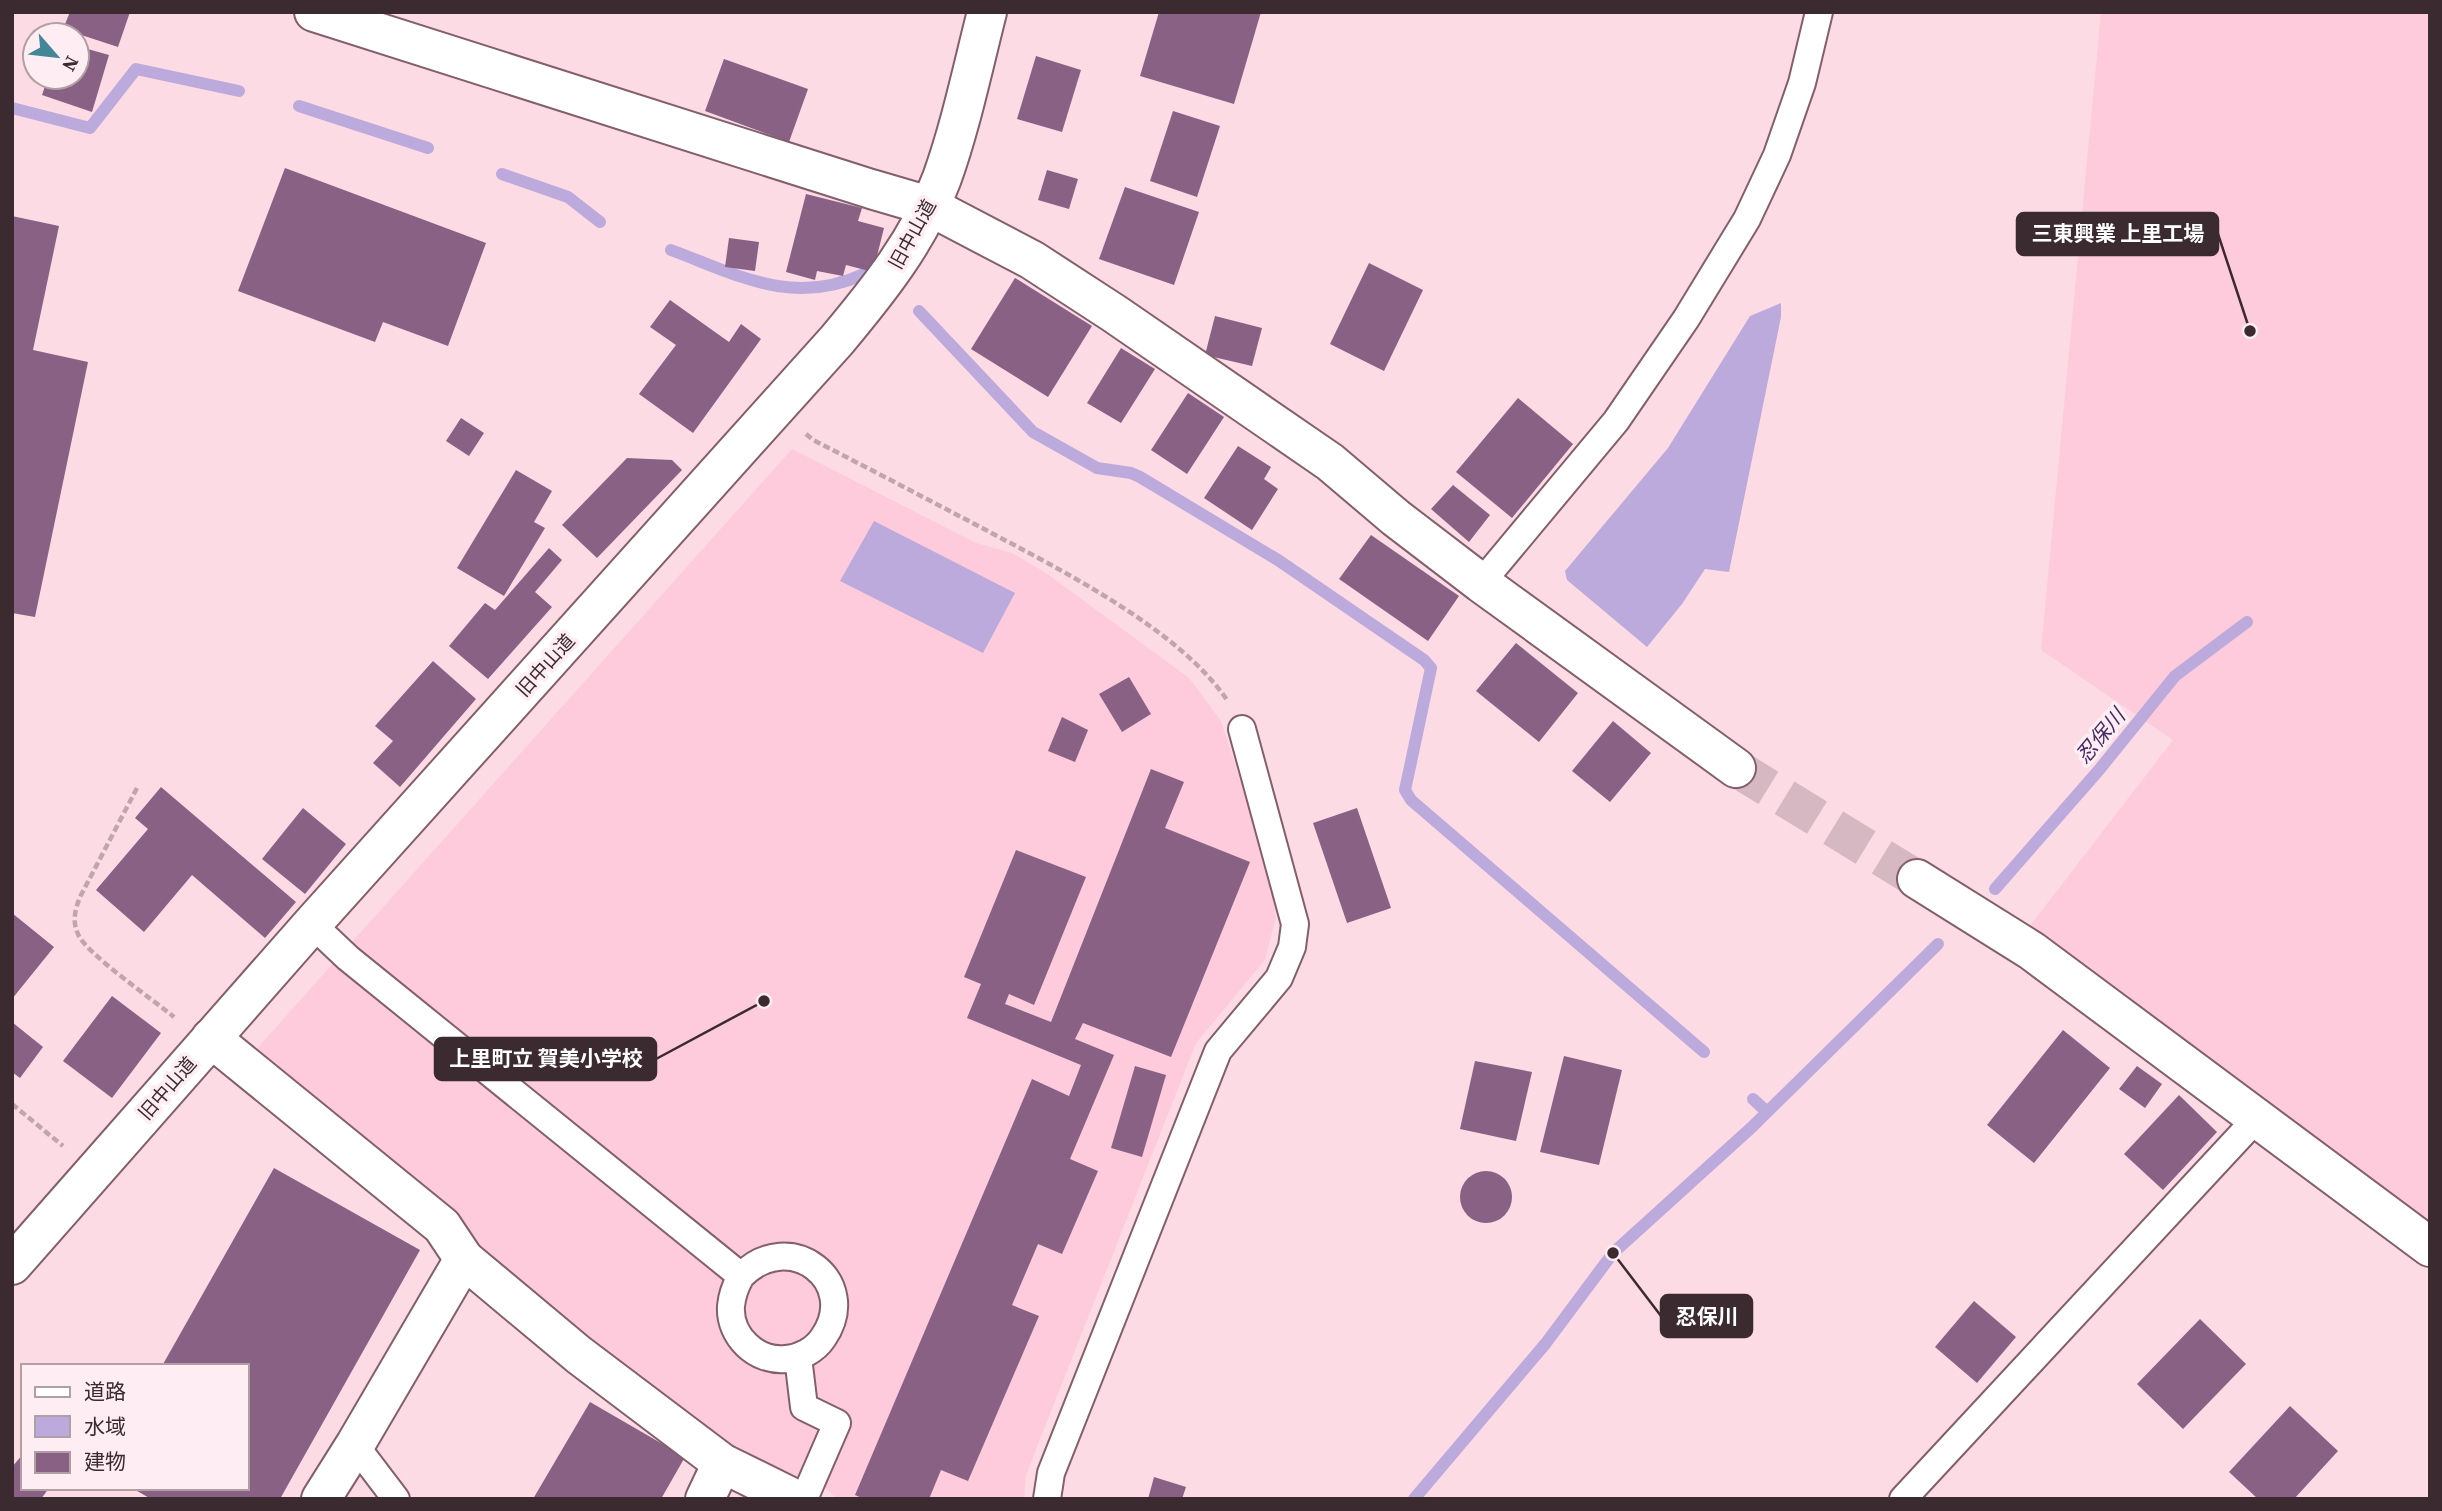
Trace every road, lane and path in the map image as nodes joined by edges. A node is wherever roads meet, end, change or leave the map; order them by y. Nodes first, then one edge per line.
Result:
1 (314, 12) edge
2 (987, 12) edge
3 (1819, 12) edge
4 (929, 206) junction
5 (776, 408) junction
6 (1481, 583) junction
7 (1238, 721) joint
8 (1736, 768) tunnel mouth
9 (137, 788) dead end
10 (1917, 878) tunnel mouth
11 (313, 924) junction
12 (211, 1038) junction
13 (12, 1104) edge
14 (2258, 1118) junction
15 (94, 1171) junction
16 (2430, 1247) edge
17 (464, 1259) junction
18 (12, 1265) edge
19 (741, 1276) junction
20 (799, 1356) junction
21 (355, 1446) junction
22 (722, 1463) junction
23 (321, 1499) edge
24 (396, 1499) edge
25 (705, 1499) edge
26 (795, 1499) edge
27 (804, 1499) edge
28 (1047, 1499) edge
29 (1903, 1499) edge

1 - 4 street
2 - 4 street, 旧中山道
3 - 6 lane
4 - 5 street, 旧中山道
4 - 6 street
5 - 7 path
5 - 11 street, 旧中山道
6 - 8 street
7 - 28 lane
9 - 12 path
10 - 14 street
11 - 12 street, 旧中山道
11 - 19 lane
12 - 15 street, 旧中山道
12 - 17 street
13 - 15 path
14 - 16 street
14 - 29 lane
15 - 18 street, 旧中山道
17 - 21 street
17 - 22 street
19 - 20 lane
19 - 20 lane
20 - 27 lane
21 - 23 street
21 - 24 lane
22 - 25 street
22 - 26 street

